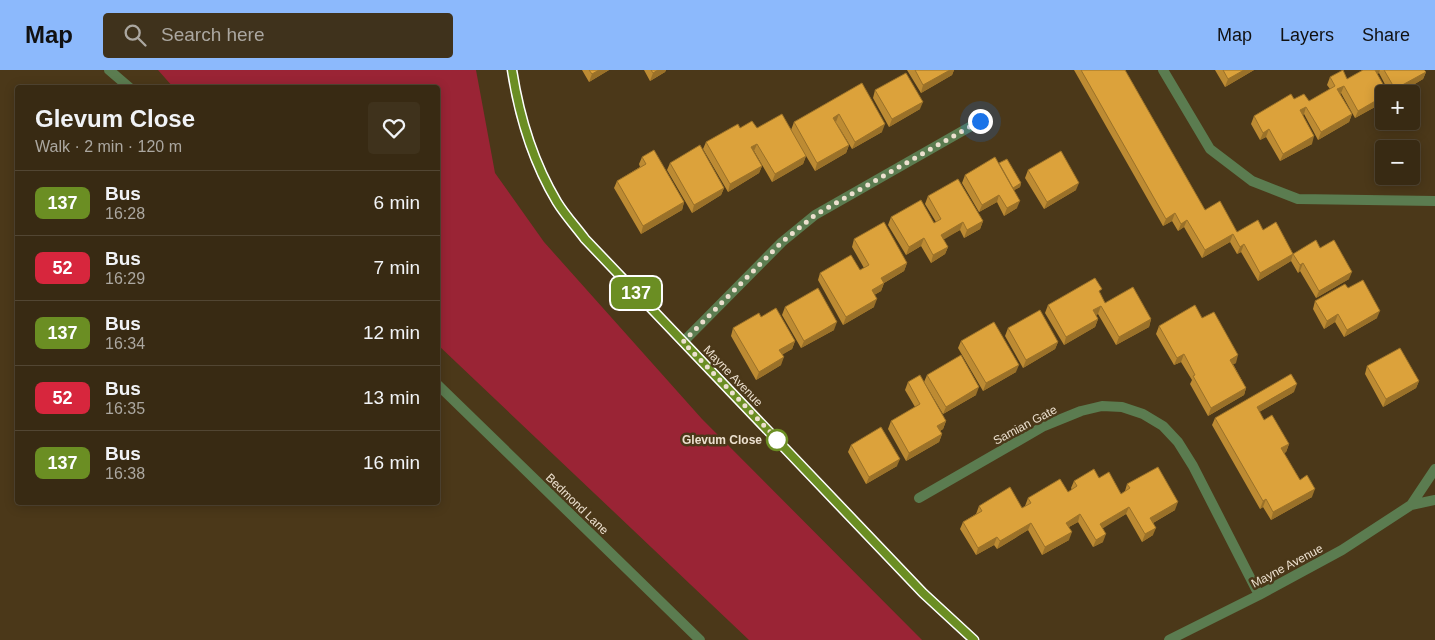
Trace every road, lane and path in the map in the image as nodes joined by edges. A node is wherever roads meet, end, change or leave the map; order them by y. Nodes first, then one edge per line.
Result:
1 (109, 70) edge
2 (512, 70) edge
3 (1164, 70) edge
4 (126, 85) edge
5 (980, 121) dead end
6 (1435, 201) edge
7 (683, 342) junction
8 (440, 387) edge
9 (1435, 469) edge
10 (920, 498) dead end
11 (1435, 500) edge
12 (1411, 504) junction
13 (1259, 595) junction
14 (700, 640) edge
15 (974, 640) edge
16 (1169, 640) edge

1 - 4 street
2 - 7 street, Mayne Avenue
3 - 6 street
5 - 7 street
7 - 15 street, Mayne Avenue
8 - 14 street, Bedmond Lane
9 - 12 street, Mayne Avenue
10 - 13 street, Samian Gate
11 - 12 street, Mayne Avenue
12 - 13 street, Mayne Avenue
13 - 16 street, Mayne Avenue

